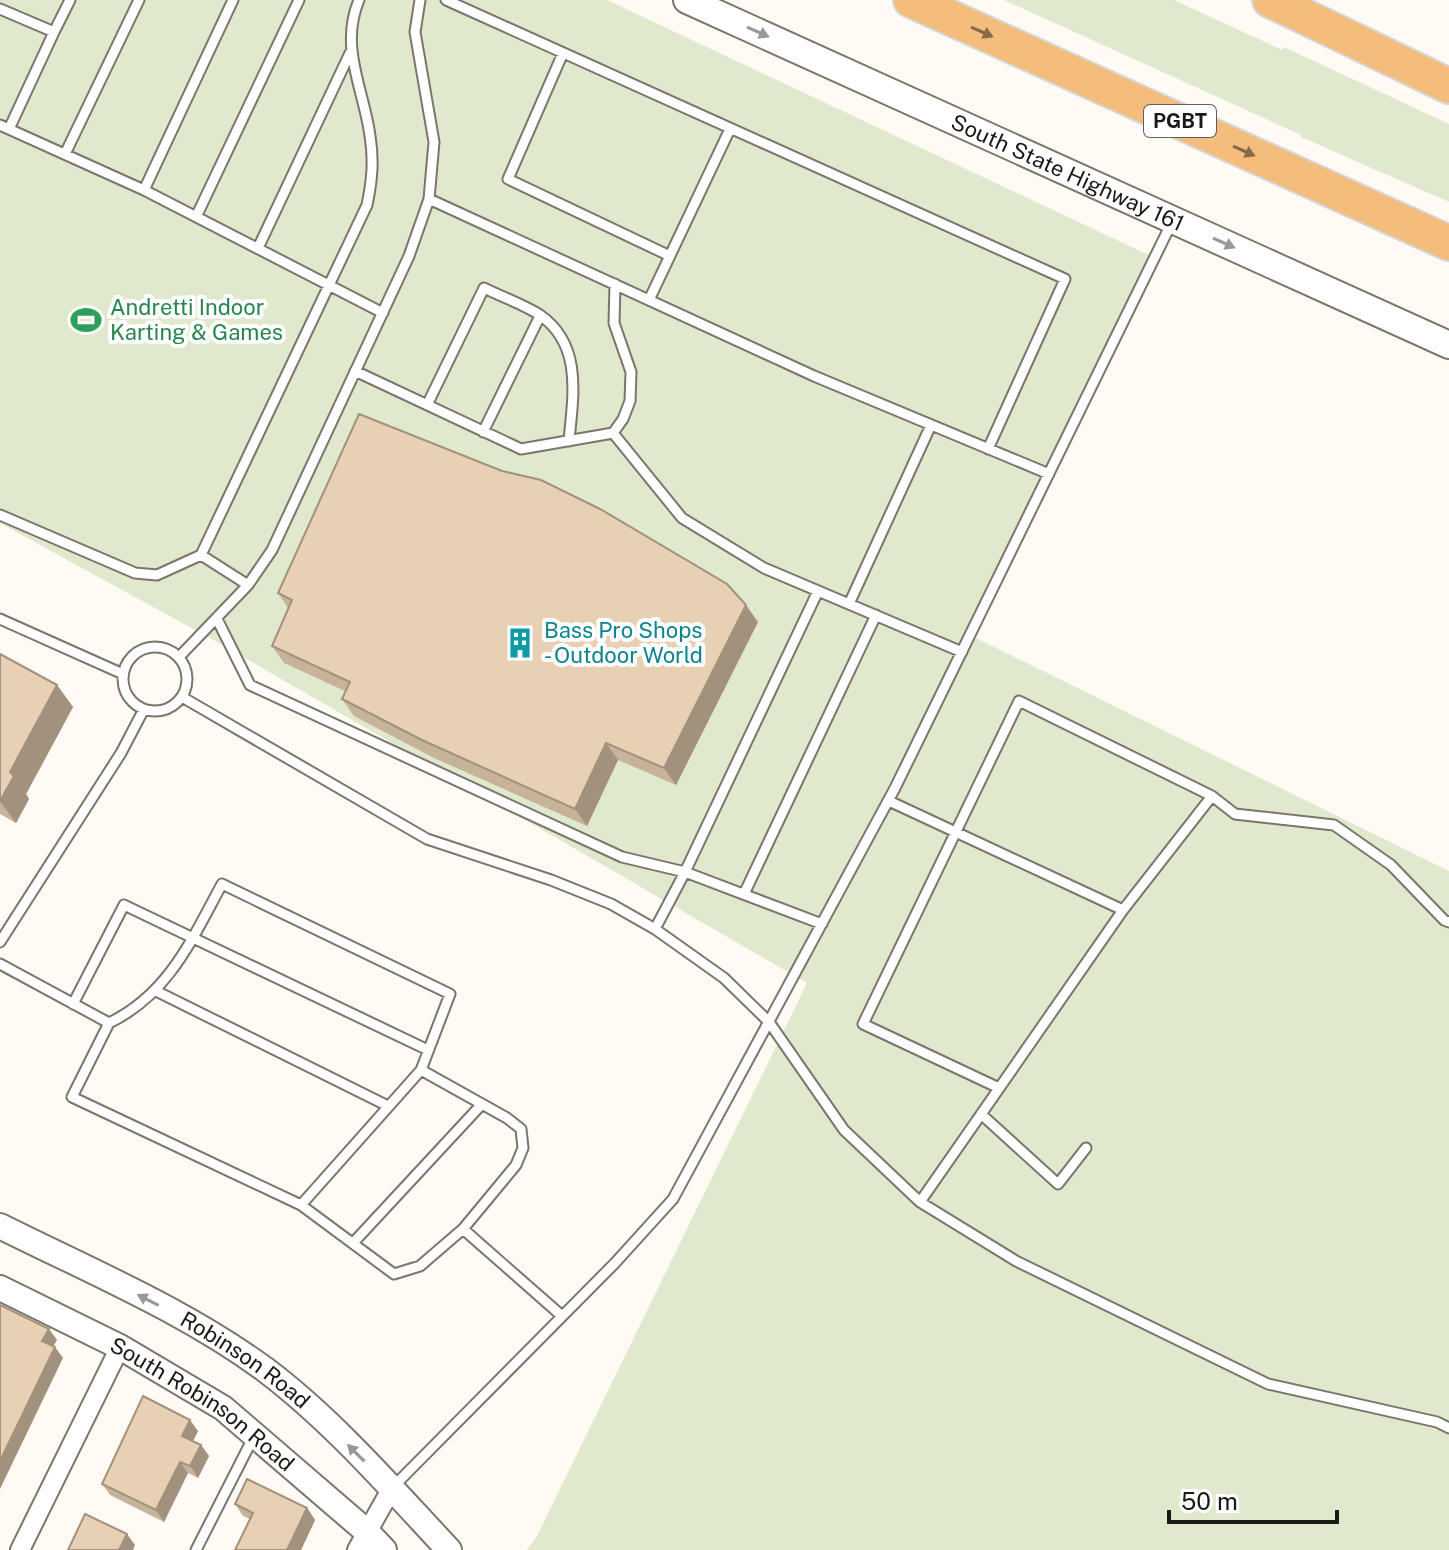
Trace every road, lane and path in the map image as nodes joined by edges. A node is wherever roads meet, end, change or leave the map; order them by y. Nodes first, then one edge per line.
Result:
1 (70, 0) edge
2 (139, 0) edge
3 (233, 0) edge
4 (299, 0) edge
5 (359, 0) edge
6 (420, 0) edge
7 (446, 0) edge
8 (687, 0) edge
9 (911, 0) edge
10 (1273, 1) edge
11 (0, 10) edge
12 (54, 32) junction
13 (350, 53) junction
14 (563, 53) junction
15 (1449, 63) edge
16 (1449, 86) edge
17 (5, 127) edge
18 (730, 129) junction
19 (65, 154) junction
20 (144, 190) junction
21 (429, 199) junction
22 (196, 217) junction
23 (1173, 220) junction
24 (1449, 243) edge
25 (258, 248) junction
26 (670, 256) junction
27 (615, 284) junction
28 (329, 286) junction
29 (649, 300) junction
30 (383, 313) junction
31 (540, 316) junction
32 (1449, 345) edge
33 (355, 371) junction
34 (427, 405) junction
35 (931, 425) junction
36 (483, 432) junction
37 (613, 433) junction
38 (569, 441) junction
39 (988, 449) junction
40 (1049, 474) junction
41 (0, 515) edge
42 (201, 555) junction
43 (248, 585) junction
44 (818, 591) junction
45 (849, 604) junction
46 (876, 615) junction
47 (0, 619) edge
48 (217, 619) junction
49 (962, 652) junction
50 (179, 657) junction
51 (123, 674) junction
52 (182, 697) junction
53 (144, 709) junction
54 (1212, 796) junction
55 (889, 801) junction
56 (954, 831) junction
57 (685, 872) junction
58 (744, 894) junction
59 (1123, 910) junction
60 (1449, 922) edge
61 (822, 924) junction
62 (655, 929) junction
63 (194, 937) junction
64 (0, 942) edge
65 (0, 964) edge
66 (156, 991) junction
67 (73, 1004) junction
68 (769, 1022) junction
69 (109, 1023) junction
70 (428, 1050) junction
71 (421, 1070) junction
72 (999, 1088) junction
73 (482, 1104) junction
74 (388, 1106) junction
75 (981, 1114) junction
76 (1086, 1148) dead end
77 (920, 1202) junction
78 (301, 1205) junction
79 (0, 1226) edge
80 (463, 1229) junction
81 (353, 1243) junction
82 (0, 1288) edge
83 (562, 1316) junction
84 (120, 1347) junction
85 (1449, 1428) edge
86 (254, 1436) junction
87 (392, 1488) junction
88 (362, 1540) edge
89 (20, 1550) edge
90 (196, 1550) edge
91 (384, 1550) edge
92 (449, 1550) edge

1 - 12 lane
2 - 19 lane
3 - 20 lane
4 - 22 lane
5 - 13 lane
6 - 21 lane
7 - 14 lane
8 -> 23 main road, South State Highway 161
9 -> 24 highway, PGBT
10 - 15 highway
10 - 16 highway
11 - 12 lane
12 - 17 lane
13 - 25 lane
13 - 28 lane
14 - 18 lane
14 - 26 lane
17 - 19 lane
18 - 26 lane
18 - 39 lane
19 - 20 lane
20 - 22 lane
21 - 27 lane
21 - 30 lane
22 - 25 lane
23 -> 32 main road, South State Highway 161
23 - 40 lane
25 - 28 lane
26 - 29 lane
27 - 29 lane
27 - 37 lane
28 - 30 lane
28 - 42 lane
29 - 35 lane
30 - 33 lane
31 - 34 lane
31 - 36 lane
31 - 38 lane
33 - 34 lane
33 - 43 lane
34 - 36 lane
35 - 39 lane
35 - 45 lane
36 - 38 lane
37 - 38 lane
37 - 44 lane
39 - 40 lane
40 - 49 lane
41 - 42 lane
42 - 43 lane
43 - 48 lane
44 - 45 lane
44 - 57 lane
45 - 46 lane
46 - 49 lane
46 - 58 lane
47 - 51 lane
48 - 50 lane
48 - 57 lane
49 - 55 lane
50 - 51 lane
50 - 52 lane
51 - 53 lane
52 - 53 lane
52 - 62 lane
53 - 64 lane
54 - 56 lane
54 - 59 lane
54 - 60 lane
55 - 56 lane
55 - 61 lane
56 - 59 lane
56 - 72 lane
57 - 58 lane
57 - 62 lane
58 - 61 lane
59 - 72 lane
61 - 68 lane
62 - 68 lane
63 - 66 lane
63 - 67 lane
63 - 70 lane
63 - 70 lane
65 - 67 lane
66 - 69 lane
66 - 74 lane
67 - 69 lane
68 - 77 lane
68 - 83 lane
69 - 78 lane
70 - 71 lane
71 - 73 lane
71 - 74 lane
72 - 75 lane
73 - 80 lane
73 - 81 lane
74 - 78 lane
75 - 76 lane
75 - 77 lane
77 - 85 lane
78 - 81 lane
87 -> 79 street, Robinson Road
80 - 81 lane
80 - 83 lane
82 - 84 street, South Robinson Road
83 - 87 lane
84 - 86 street, South Robinson Road
84 - 89 street
86 - 88 street, South Robinson Road
86 - 90 lane
87 - 88 street
87 - 92 street, Robinson Road
88 - 91 street, South Robinson Road

